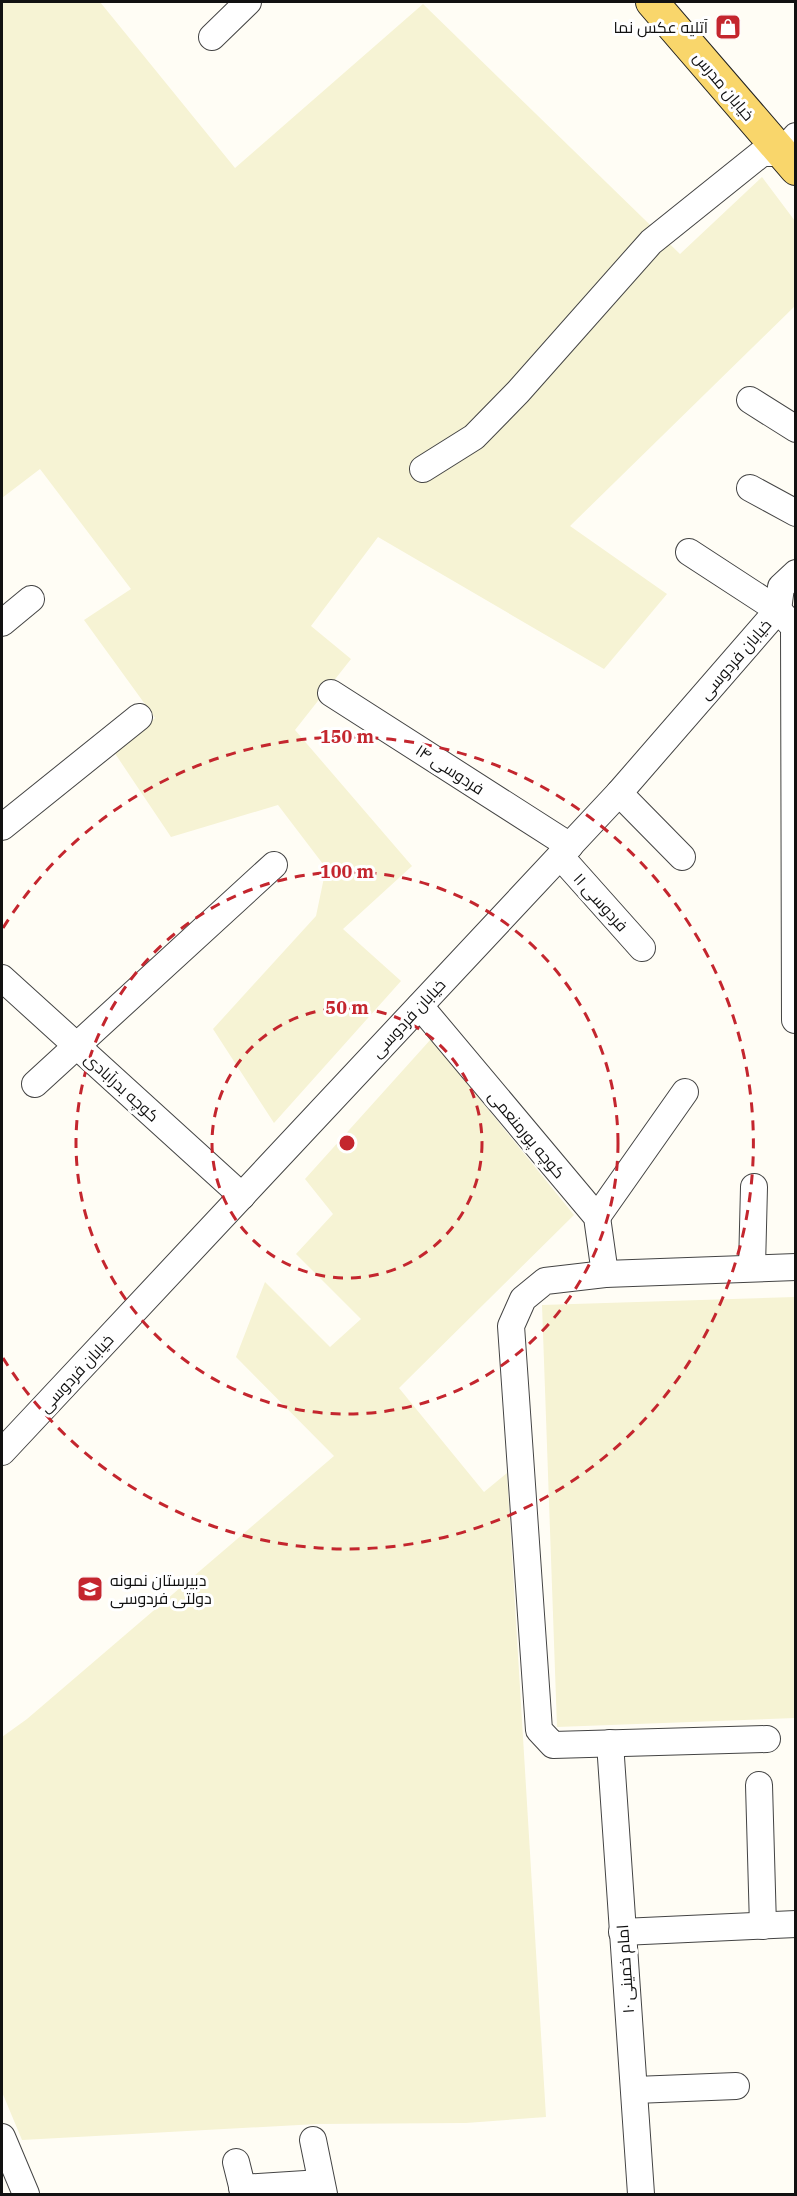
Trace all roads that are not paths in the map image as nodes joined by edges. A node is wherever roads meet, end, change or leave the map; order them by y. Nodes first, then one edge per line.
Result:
1 (248, 2) edge
2 (652, 2) edge
3 (212, 37) dead end
4 (791, 153) edge
5 (750, 400) dead end
6 (795, 429) edge
7 (423, 469) dead end
8 (750, 488) dead end
9 (795, 513) edge
10 (689, 552) dead end
11 (795, 573) edge
12 (31, 599) dead end
13 (787, 604) edge
14 (2, 623) edge
15 (331, 693) dead end
16 (139, 717) dead end
17 (620, 793) junction
18 (2, 827) edge
19 (565, 851) junction
20 (682, 857) dead end
21 (274, 865) dead end
22 (642, 948) dead end
23 (2, 978) edge
24 (420, 1006) junction
25 (795, 1020) edge
26 (77, 1047) junction
27 (35, 1084) dead end
28 (685, 1092) dead end
29 (754, 1187) dead end
30 (242, 1196) junction
31 (597, 1217) junction
32 (752, 1267) junction
33 (795, 1267) edge
34 (605, 1274) junction
35 (2, 1452) edge
36 (767, 1739) dead end
37 (610, 1743) junction
38 (759, 1785) dead end
39 (795, 1924) edge
40 (763, 1926) junction
41 (622, 1932) junction
42 (736, 2086) dead end
43 (635, 2090) junction
44 (2, 2137) edge
45 (313, 2140) dead end
46 (236, 2162) dead end
47 (323, 2189) edge
48 (243, 2191) edge
49 (26, 2194) edge
50 (641, 2194) edge

1 - 3 street
2 - 4 main road, خیابان مدرس
4 - 7 street
5 - 6 street
8 - 9 street
10 - 13 street
11 - 13 street, خیابان فردوسی
12 - 14 street
13 - 17 street, خیابان فردوسی
13 - 25 street
15 - 19 street, فردوسی ۱۴
16 - 18 street
17 - 19 street, خیابان فردوسی
17 - 20 street
19 - 22 street, فردوسی ۱۱
19 - 24 street, خیابان فردوسی
21 - 26 street
23 - 26 street, کوچه بدرآبادی
24 - 30 street, خیابان فردوسی
24 - 31 street, کوچه پورمنعمی
26 - 27 street
26 - 30 street, کوچه بدرآبادی
28 - 31 street
29 - 32 street
30 - 35 street, خیابان فردوسی
31 - 34 street
32 - 33 street
32 - 34 street
34 - 37 street
36 - 37 street
37 - 41 street, امام خمینی ۱۰
38 - 40 street
39 - 40 street
40 - 41 street
41 - 43 street, امام خمینی ۱۰
42 - 43 street
43 - 50 street, امام خمینی ۱۰
44 - 49 street
45 - 47 street
46 - 48 street
47 - 48 street

